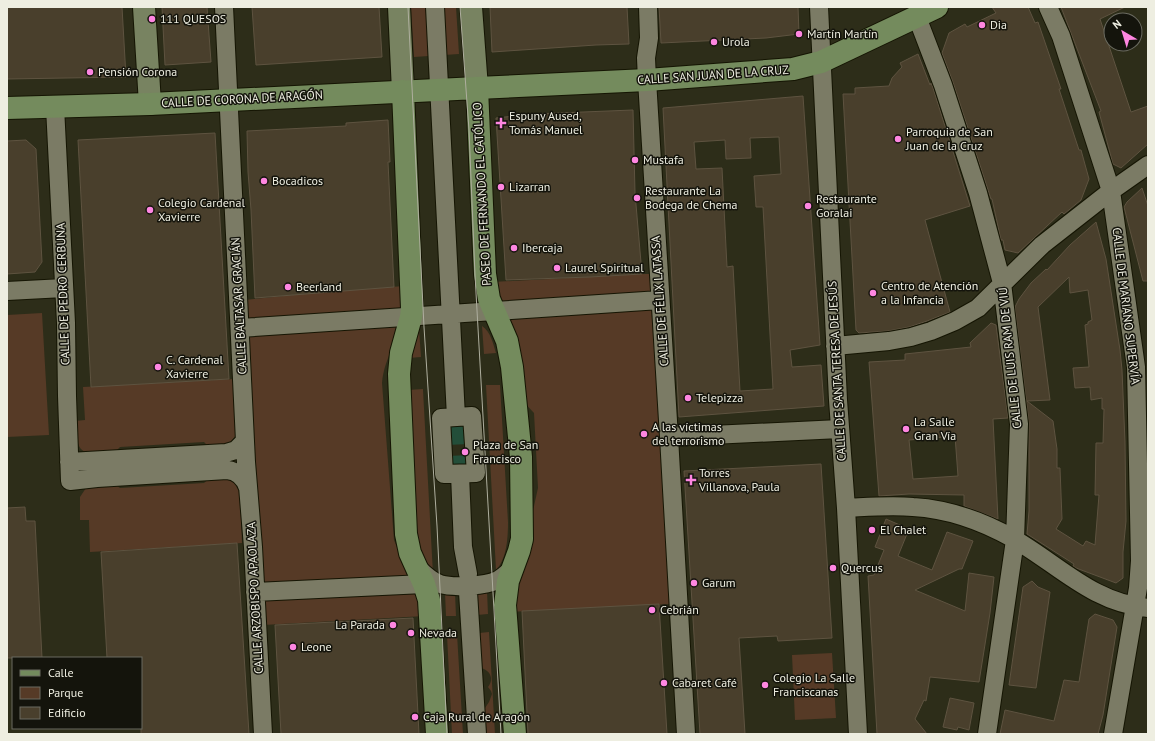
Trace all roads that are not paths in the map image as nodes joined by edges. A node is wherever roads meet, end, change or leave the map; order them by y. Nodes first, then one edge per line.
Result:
1 (144, 7) edge
2 (224, 7) edge
3 (399, 7) edge
4 (435, 7) edge
5 (471, 7) edge
6 (648, 7) edge
7 (819, 7) edge
8 (937, 7) edge
9 (1048, 7) edge
10 (917, 17) junction
11 (822, 62) junction
12 (646, 80) junction
13 (477, 88) junction
14 (440, 90) junction
15 (403, 91) junction
16 (229, 100) junction
17 (150, 104) junction
18 (55, 107) junction
19 (7, 108) edge
20 (1148, 165) edge
21 (1112, 191) junction
22 (1002, 283) junction
23 (64, 288) junction
24 (7, 291) edge
25 (660, 300) junction
26 (494, 312) junction
27 (452, 314) junction
28 (411, 317) junction
29 (240, 328) junction
30 (836, 346) junction
31 (1142, 413) edge
32 (456, 417) junction
33 (840, 429) junction
34 (669, 437) junction
35 (245, 441) junction
36 (69, 462) junction
37 (246, 462) joint
38 (460, 474) junction
39 (248, 488) junction
40 (846, 508) junction
41 (1015, 540) junction
42 (510, 571) junction
43 (468, 574) dead end
44 (420, 575) junction
45 (255, 592) junction
46 (469, 599) dead end
47 (1141, 607) edge
48 (263, 734) edge
49 (437, 734) edge
50 (477, 734) edge
51 (514, 734) edge
52 (686, 734) edge
53 (858, 734) edge
54 (987, 734) edge
55 (1113, 734) edge

1 - 17 main road
2 - 16 street, CALLE BALTASAR GRACIÁN
3 - 15 main road
4 - 14 street
5 - 13 main road, PASEO DE FERNANDO EL CATÓLICO
6 - 12 street, CALLE DE FÉLIX LATASSA
7 - 11 street, CALLE DE SANTA TERESA DE JESÚS
8 - 10 main road, CALLE SAN JUAN DE LA CRUZ
9 - 21 street, CALLE DE MARIANO SUPERVÍA
10 - 11 main road, CALLE SAN JUAN DE LA CRUZ
10 - 22 street, CALLE DE LUIS RAM DE VIÚ
11 - 12 main road, CALLE SAN JUAN DE LA CRUZ
11 - 30 street, CALLE DE SANTA TERESA DE JESÚS
12 - 13 main road, CALLE SAN JUAN DE LA CRUZ
12 - 25 street, CALLE DE FÉLIX LATASSA
13 - 14 main road, CALLE DE CORONA DE ARAGÓN
13 - 26 main road, PASEO DE FERNANDO EL CATÓLICO
14 - 15 main road, CALLE DE CORONA DE ARAGÓN
14 - 27 street
15 - 16 main road, CALLE DE CORONA DE ARAGÓN
15 - 28 main road
16 - 17 main road, CALLE DE CORONA DE ARAGÓN
16 - 29 street, CALLE BALTASAR GRACIÁN
17 - 18 main road, CALLE DE CORONA DE ARAGÓN
18 - 19 main road, CALLE DE CORONA DE ARAGÓN
18 - 23 street, CALLE DE PEDRO CERBUNA
20 - 21 street
21 - 22 street
21 - 31 street, CALLE DE MARIANO SUPERVÍA
22 - 30 street
22 - 41 street, CALLE DE LUIS RAM DE VIÚ
23 - 24 street
23 - 36 street, CALLE DE PEDRO CERBUNA
25 - 26 street
25 - 34 street, CALLE DE FÉLIX LATASSA
26 - 27 street
26 - 42 main road, PASEO DE FERNANDO EL CATÓLICO
27 - 28 street
27 - 32 street
28 - 29 street
28 - 44 main road
29 - 35 street, CALLE BALTASAR GRACIÁN
30 - 33 street, CALLE DE SANTA TERESA DE JESÚS
31 - 47 street, CALLE DE MARIANO SUPERVÍA
32 - 38 street
32 - 38 street
33 - 34 street
33 - 40 street, CALLE DE SANTA TERESA DE JESÚS
34 - 52 street, CALLE DE FÉLIX LATASSA
35 - 36 street
35 - 37 street, CALLE BALTASAR GRACIÁN
36 - 39 street, CALLE DE PEDRO CERBUNA
37 - 39 street, CALLE ARZOBISPO APAOLAZA
38 - 43 street
39 - 45 street, CALLE ARZOBISPO APAOLAZA
40 - 41 street
40 - 53 street, CALLE DE SANTA TERESA DE JESÚS
41 - 47 street
41 - 54 street, CALLE DE LUIS RAM DE VIÚ
42 - 44 street
42 - 51 main road, PASEO DE FERNANDO EL CATÓLICO
44 - 45 street
44 - 49 main road
45 - 48 street, CALLE ARZOBISPO APAOLAZA
46 - 50 street
47 - 55 street, CALLE DE MARIANO SUPERVÍA

